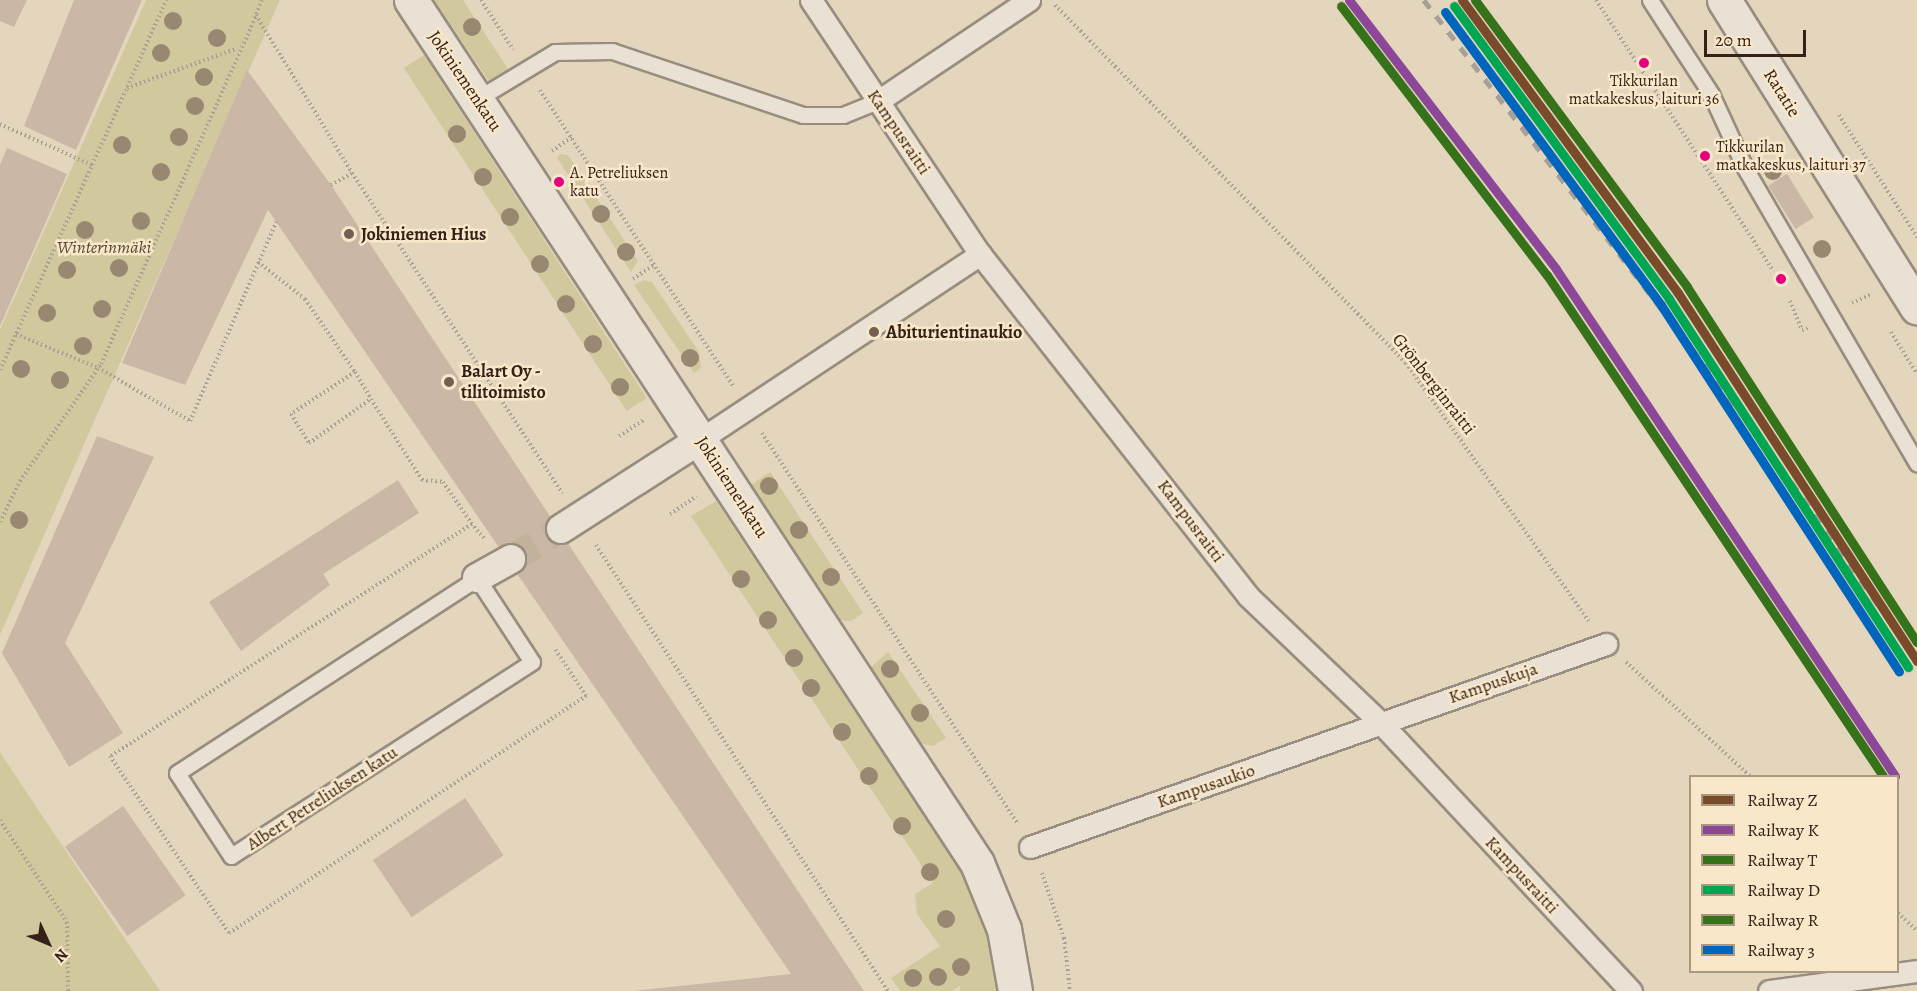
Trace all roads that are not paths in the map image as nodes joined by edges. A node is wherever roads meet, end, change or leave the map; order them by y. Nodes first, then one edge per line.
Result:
1 (411, 0) edge
2 (811, 0) edge
3 (1029, 0) edge
4 (1650, 0) edge
5 (1724, 0) edge
6 (477, 99) junction
7 (878, 101) junction
8 (980, 254) junction
9 (1917, 308) edge
10 (701, 439) junction
11 (1917, 464) edge
12 (570, 524) tunnel mouth
13 (504, 550) tunnel mouth
14 (477, 578) junction
15 (1606, 644) road end
16 (1380, 722) junction
17 (1030, 847) road end
18 (1917, 971) edge
19 (1015, 991) edge
20 (1631, 991) edge
21 (1769, 991) edge

1 - 6 main road, Jokiniemenkatu
2 - 7 street, Kampusraitti
3 - 7 street
4 - 11 lane
5 - 9 main road, Ratatie
6 - 7 lane
6 - 10 main road, Jokiniemenkatu
7 - 8 street, Kampusraitti
8 - 10 street
8 - 16 street, Kampusraitti
10 - 12 street
10 - 19 main road, Jokiniemenkatu
13 - 14 street, Albert Petreliuksen katu
14 - 14 lane, Albert Petreliuksen katu
15 - 16 street, Kampuskuja
16 - 17 street, Kampusaukio
16 - 20 street, Kampusraitti
18 - 21 street

